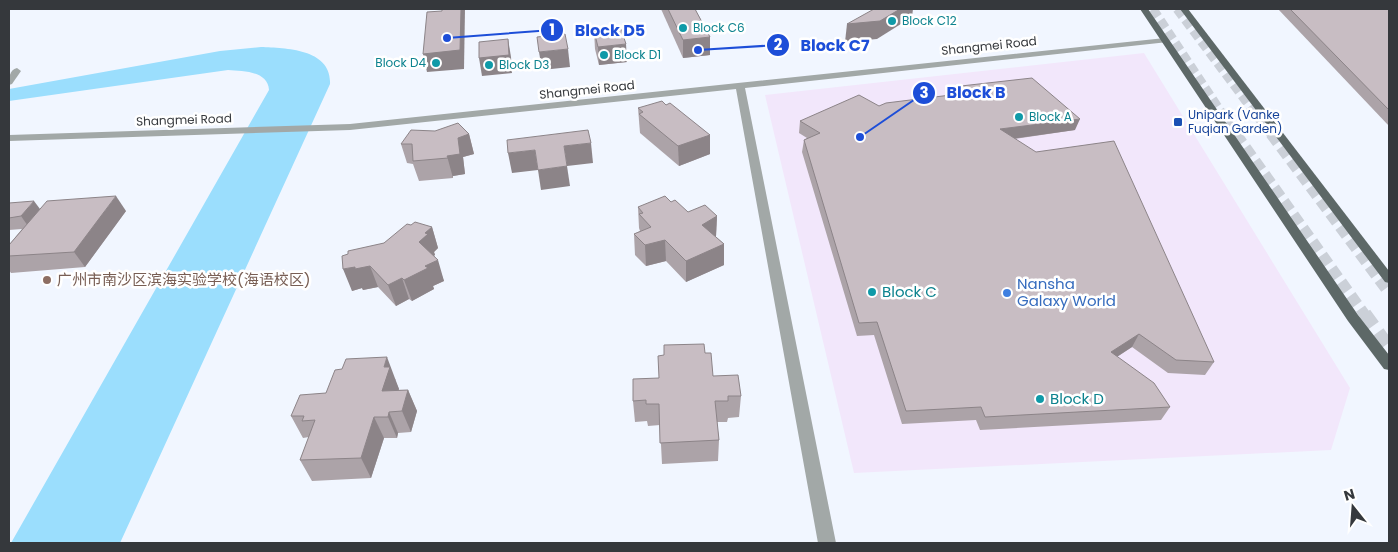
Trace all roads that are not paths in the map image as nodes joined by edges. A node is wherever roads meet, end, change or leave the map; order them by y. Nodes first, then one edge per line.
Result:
1 (1144, 9) edge
2 (1184, 9) edge
3 (1165, 40) junction
4 (17, 71) dead end
5 (9, 82) edge
6 (740, 86) junction
7 (9, 138) edge
8 (1389, 279) edge
9 (1389, 365) edge
10 (827, 543) edge

1 - 3 main road
2 - 8 main road
3 - 6 street, Shangmei Road
3 - 9 main road
4 - 5 street
6 - 7 street, Shangmei Road
6 - 10 street

